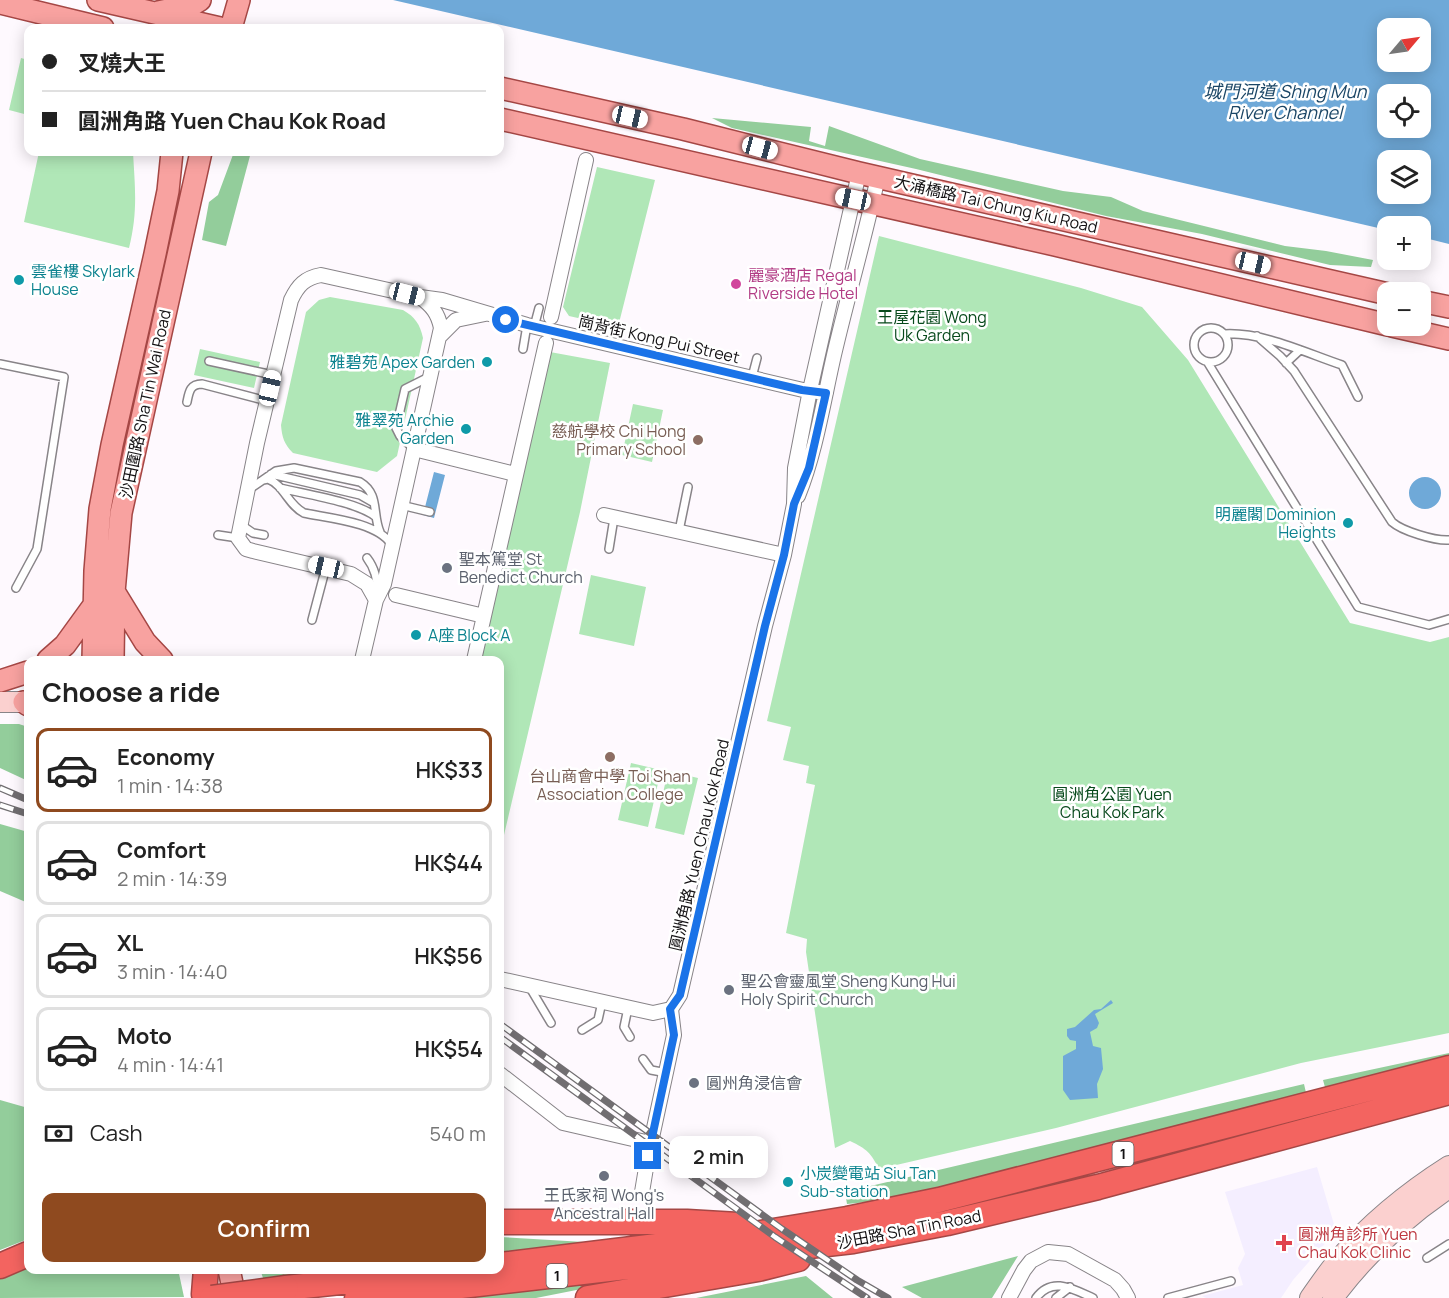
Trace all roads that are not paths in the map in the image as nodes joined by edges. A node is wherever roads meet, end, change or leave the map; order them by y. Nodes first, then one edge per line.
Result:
1 (98, 0) edge
2 (200, 0) edge
3 (213, 0) edge
4 (239, 0) edge
5 (0, 3) edge
6 (152, 13) junction
7 (87, 24) edge
8 (195, 24) edge
9 (211, 24) edge
10 (232, 24) edge
11 (504, 89) edge
12 (504, 120) edge
13 (172, 156) edge
14 (200, 156) edge
15 (586, 160) dead end
16 (868, 175) junction
17 (862, 201) junction
18 (1377, 291) edge
19 (420, 297) junction
20 (1431, 303) edge
21 (1449, 307) edge
22 (538, 308) dead end
23 (485, 314) junction
24 (551, 317) dead end
25 (1377, 322) edge
26 (531, 326) junction
27 (1225, 334) junction
28 (1431, 335) edge
29 (1257, 336) junction
30 (439, 337) junction
31 (1449, 339) edge
32 (546, 343) dead end
33 (523, 349) dead end
34 (1300, 351) junction
35 (757, 358) dead end
36 (209, 361) dead end
37 (1208, 363) junction
38 (1286, 363) junction
39 (0, 364) edge
40 (273, 375) junction
41 (430, 376) junction
42 (752, 377) junction
43 (810, 390) junction
44 (826, 393) junction
45 (1358, 397) dead end
46 (267, 401) junction
47 (187, 402) dead end
48 (414, 448) junction
49 (271, 474) junction
50 (515, 474) junction
51 (260, 480) junction
52 (688, 487) dead end
53 (280, 488) junction
54 (246, 495) junction
55 (375, 503) junction
56 (794, 504) junction
57 (401, 505) junction
58 (430, 512) dead end
59 (376, 517) junction
60 (609, 517) joint
61 (239, 531) junction
62 (679, 531) junction
63 (380, 532) junction
64 (264, 535) dead end
65 (218, 536) dead end
66 (1449, 540) edge
67 (393, 547) junction
68 (609, 549) dead end
69 (784, 555) junction
70 (367, 558) dead end
71 (326, 567) junction
72 (16, 588) dead end
73 (114, 592) junction
74 (396, 595) dead end
75 (376, 600) junction
76 (94, 604) junction
77 (484, 616) junction
78 (1449, 619) edge
79 (312, 620) dead end
80 (53, 656) edge
81 (93, 656) edge
82 (113, 656) edge
83 (158, 656) edge
84 (363, 656) edge
85 (475, 656) edge
86 (24, 673) edge
87 (0, 682) edge
88 (24, 696) edge
89 (24, 698) edge
90 (0, 702) edge
91 (504, 980) edge
92 (528, 985) junction
93 (602, 1002) junction
94 (628, 1008) junction
95 (670, 1009) junction
96 (551, 1023) dead end
97 (582, 1030) dead end
98 (630, 1037) dead end
99 (644, 1059) dead end
100 (1449, 1068) edge
101 (667, 1073) junction
102 (504, 1077) edge
103 (1449, 1092) edge
104 (651, 1143) junction
105 (1449, 1166) edge
106 (1449, 1188) edge
107 (642, 1192) dead end
108 (504, 1222) edge
109 (794, 1227) junction
110 (853, 1241) junction
111 (1449, 1244) edge
112 (24, 1256) edge
113 (1427, 1258) dead end
114 (504, 1264) edge
115 (0, 1266) edge
116 (199, 1274) edge
117 (206, 1274) edge
118 (230, 1274) edge
119 (413, 1274) edge
120 (1231, 1281) dead end
121 (1070, 1287) junction
122 (1081, 1292) junction
123 (207, 1297) edge
124 (235, 1298) edge
125 (357, 1298) edge
126 (588, 1298) edge
127 (1009, 1298) edge
128 (1036, 1298) edge
129 (1056, 1298) edge
130 (1072, 1298) edge
131 (1091, 1298) edge
132 (1128, 1298) edge
133 (1168, 1298) edge
134 (1310, 1298) edge
135 (1333, 1298) edge

1 - 6 main road
2 - 6 main road
3 - 9 main road
4 - 10 main road
5 - 7 main road
6 - 8 main road
11 - 16 main road, 大涌橋路 Tai Chung Kiu Road
12 - 17 main road, 大涌橋路 Tai Chung Kiu Road
13 - 76 main road, 沙田圍路 Sha Tin Wai Road
14 - 73 main road, 沙田圍路 Sha Tin Wai Road
15 - 24 street
16 - 17 street, 圓洲角路 Yuen Chau Kok Road
16 - 17 street, 圓洲角路 Yuen Chau Kok Road
16 - 18 main road, 大涌橋路 Tai Chung Kiu Road
17 - 25 main road, 大涌橋路 Tai Chung Kiu Road
17 - 43 street, 圓洲角路 Yuen Chau Kok Road
17 - 44 street, 圓洲角路 Yuen Chau Kok Road
19 - 23 street, 崗背街 Kong Pui Street
19 - 30 street
19 - 40 street, 崗背街 Kong Pui Street
20 - 21 main road
22 - 26 lane
23 - 26 street, 崗背街 Kong Pui Street
23 - 30 street, 崗背街 Kong Pui Street
26 - 33 lane
26 - 42 street, 崗背街 Kong Pui Street
27 - 29 lane
27 - 37 lane
27 - 37 lane
28 - 31 main road, 大涌橋路 Tai Chung Kiu Road
29 - 34 lane
29 - 38 lane
30 - 41 street
32 - 50 street
34 - 38 lane
34 - 45 lane
35 - 42 lane
36 - 40 lane
37 - 78 lane
38 - 66 lane
39 - 72 lane
40 - 46 street, 崗背街 Kong Pui Street
41 - 48 street
41 - 48 lane
42 - 43 street, 崗背街 Kong Pui Street
43 - 44 street, 崗背街 Kong Pui Street
43 - 56 street, 圓洲角路 Yuen Chau Kok Road
44 - 56 street, 圓洲角路 Yuen Chau Kok Road
46 - 47 lane
46 - 54 street, 崗背街 Kong Pui Street
48 - 50 street
48 - 57 street
49 - 51 lane
49 - 55 lane
49 - 55 lane
50 - 77 street
51 - 53 lane
51 - 54 lane
52 - 62 lane
53 - 59 lane
53 - 63 lane
54 - 61 street, 崗背街 Kong Pui Street
55 - 59 lane
56 - 69 street, 圓洲角路 Yuen Chau Kok Road
57 - 58 lane
57 - 67 street
59 - 63 lane
60 - 62 street
60 - 68 lane
61 - 64 lane
61 - 65 lane
61 - 71 street
62 - 69 street
63 - 67 lane
67 - 75 street
69 - 95 street, 圓洲角路 Yuen Chau Kok Road
70 - 75 lane
71 - 75 street
71 - 79 lane
73 - 82 main road, 沙田圍路 Sha Tin Wai Road
73 - 83 main road
74 - 77 street
75 - 84 street
76 - 80 main road
76 - 81 main road, 沙田圍路 Sha Tin Wai Road
77 - 85 street
86 - 87 main road
87 - 88 street
89 - 90 street
91 - 92 street
92 - 93 street
92 - 96 lane
93 - 94 street
93 - 97 lane
94 - 95 street
94 - 98 lane
95 - 101 street
99 - 101 lane
100 - 109 highway, 沙田路 Sha Tin Road / 1
101 - 104 street
102 - 104 street
103 - 110 highway, 沙田路 Sha Tin Road / 1
104 - 107 street
105 - 134 street
106 - 135 street
108 - 109 highway
109 - 114 highway, 沙田路 Sha Tin Road / 1
110 - 125 highway, 沙田路 Sha Tin Road / 1
110 - 126 highway
111 - 113 lane
112 - 115 highway
116 - 123 main road
117 - 123 highway
118 - 124 main road
119 - 123 highway, bridge
120 - 133 lane
121 - 122 lane
121 - 128 lane
121 - 129 lane
122 - 130 lane
122 - 131 lane
127 - 132 street

